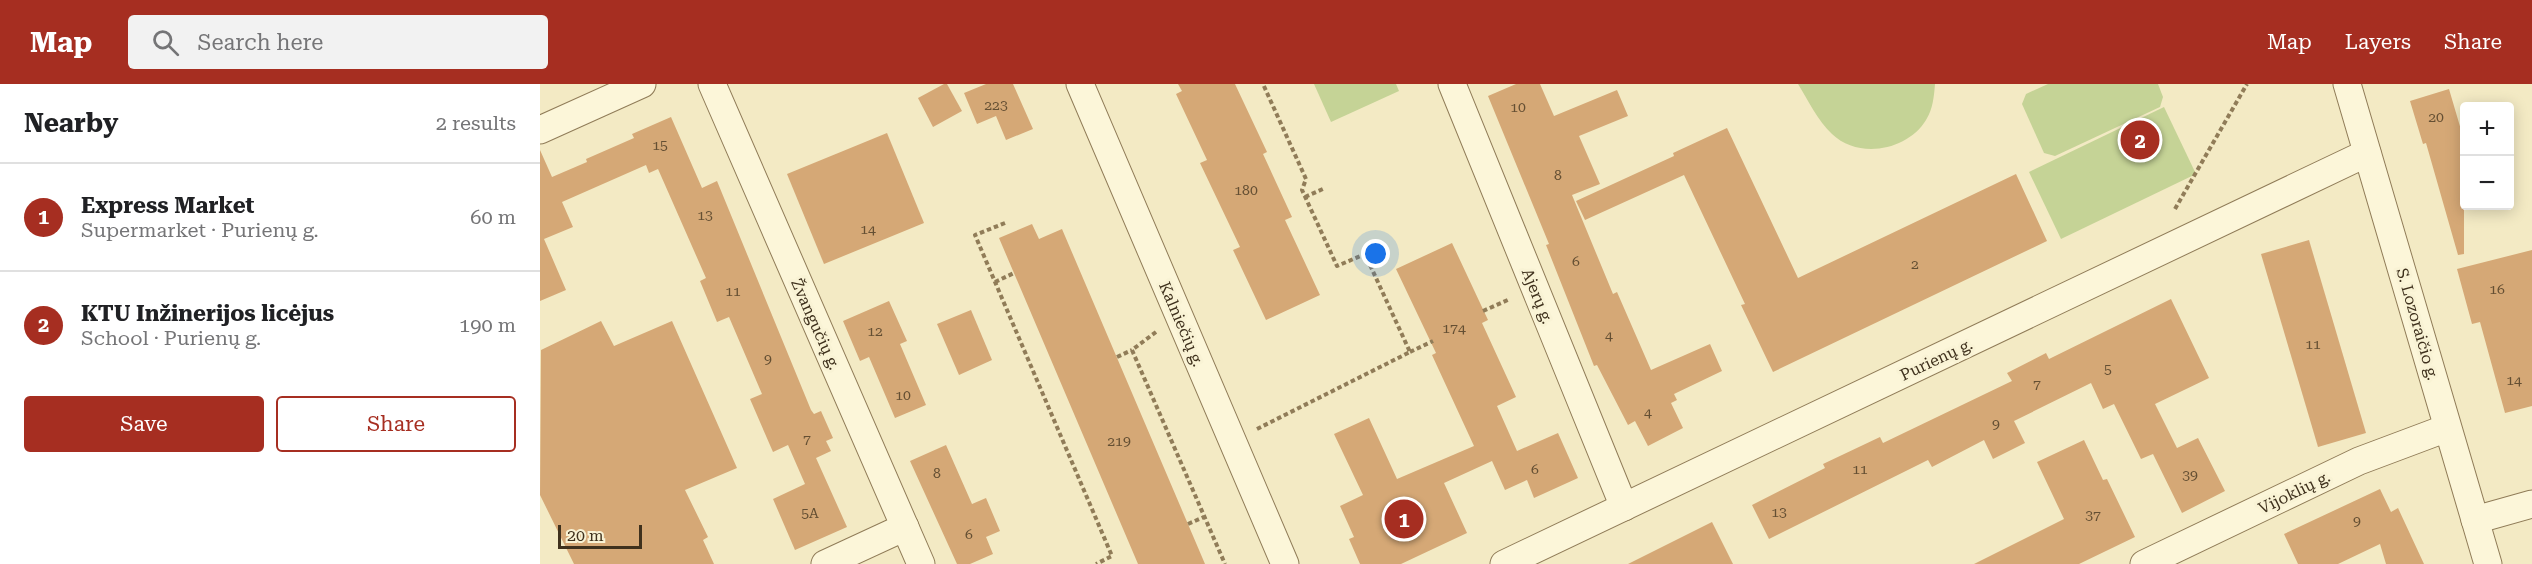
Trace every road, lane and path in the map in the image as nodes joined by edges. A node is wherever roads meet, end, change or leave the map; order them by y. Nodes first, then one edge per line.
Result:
1 (642, 84) edge
2 (712, 84) edge
3 (1080, 84) edge
4 (1263, 84) edge
5 (1452, 84) edge
6 (2247, 84) edge
7 (2347, 84) edge
8 (540, 130) edge
9 (2367, 153) junction
10 (1326, 188) dead end
11 (1305, 197) junction
12 (2175, 209) dead end
13 (1005, 222) dead end
14 (1014, 273) dead end
15 (995, 282) junction
16 (1179, 315) junction
17 (1433, 341) dead end
18 (1132, 350) junction
19 (1410, 352) junction
20 (1117, 357) dead end
21 (2447, 428) junction
22 (1233, 442) junction
23 (2532, 504) edge
24 (1624, 507) junction
25 (1204, 517) junction
26 (2475, 520) junction
27 (1188, 524) dead end
28 (904, 526) junction
29 (825, 564) edge
30 (921, 564) edge
31 (1096, 564) edge
32 (1225, 564) edge
33 (1285, 564) edge
34 (1504, 564) edge
35 (2144, 564) edge
36 (2488, 564) edge

1 - 8 street
2 - 28 street, Žvangučių g.
3 - 16 street, Kalniečių g.
4 - 11 path
5 - 24 street, Ajerų g.
6 - 12 path
7 - 9 street, S. Lozoraičio g.
9 - 21 street, S. Lozoraičio g.
9 - 24 street, Purienų g.
10 - 11 path
11 - 19 path
13 - 15 path
14 - 15 path
15 - 31 path
16 - 18 path
16 - 22 street, Kalniečių g.
17 - 19 path
18 - 20 path
18 - 25 path
19 - 22 path
21 - 26 street, S. Lozoraičio g.
21 - 35 street, Vijoklių g.
22 - 33 street, Kalniečių g.
23 - 26 street
24 - 34 street, Purienų g.
25 - 27 path
25 - 32 path
26 - 36 street, S. Lozoraičio g.
28 - 29 street
28 - 30 street, Žvangučių g.

